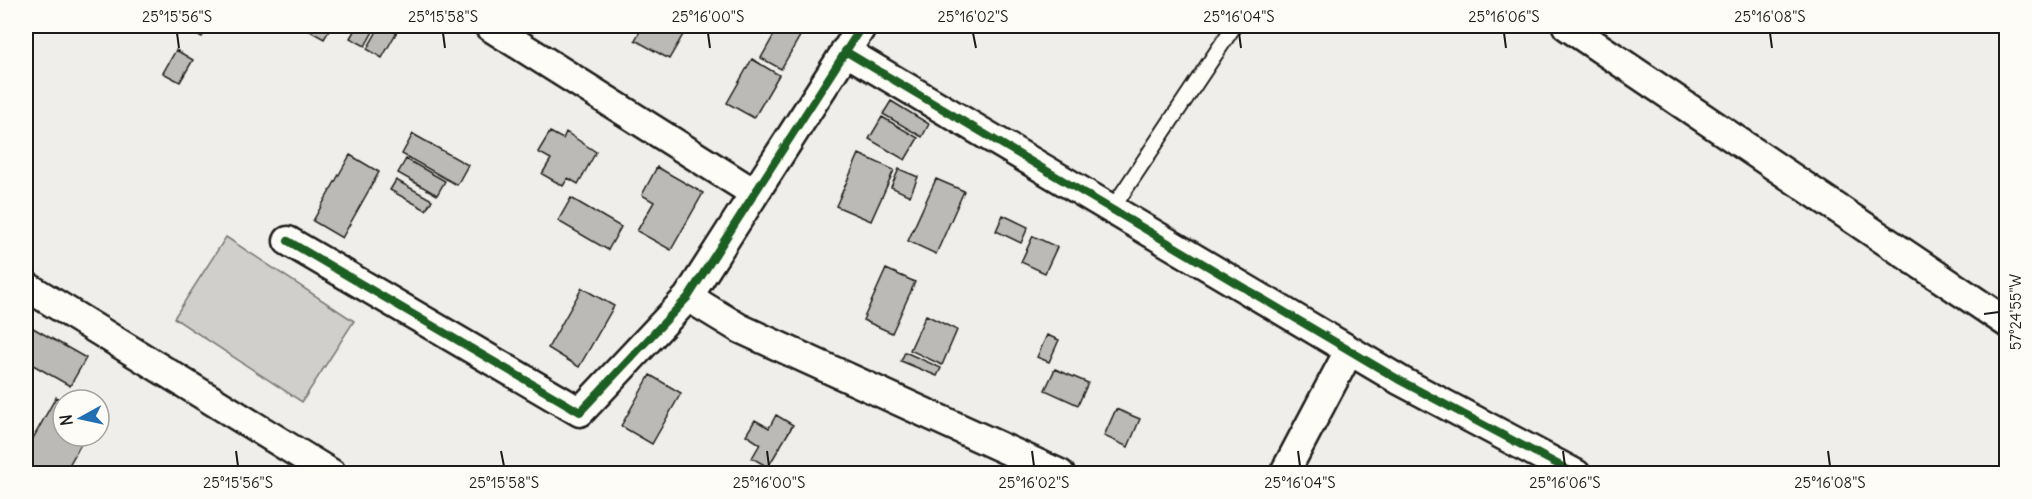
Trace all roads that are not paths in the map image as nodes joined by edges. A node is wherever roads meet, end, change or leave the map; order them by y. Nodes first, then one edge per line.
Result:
1 (489, 26) edge
2 (862, 26) edge
3 (1234, 26) edge
4 (1567, 26) edge
5 (845, 51) junction
6 (754, 193) junction
7 (1112, 209) junction
8 (288, 241) dead end
9 (26, 286) edge
10 (688, 297) junction
11 (2007, 322) edge
12 (1350, 351) junction
13 (332, 474) edge
14 (1060, 474) edge
15 (1284, 474) edge
16 (1576, 474) edge

1 - 6 street
2 - 5 street
3 - 7 lane
4 - 11 street
5 - 6 street
5 - 7 street
6 - 10 street
7 - 12 street
8 - 10 street
9 - 13 street
10 - 14 street
12 - 15 street
12 - 16 street

